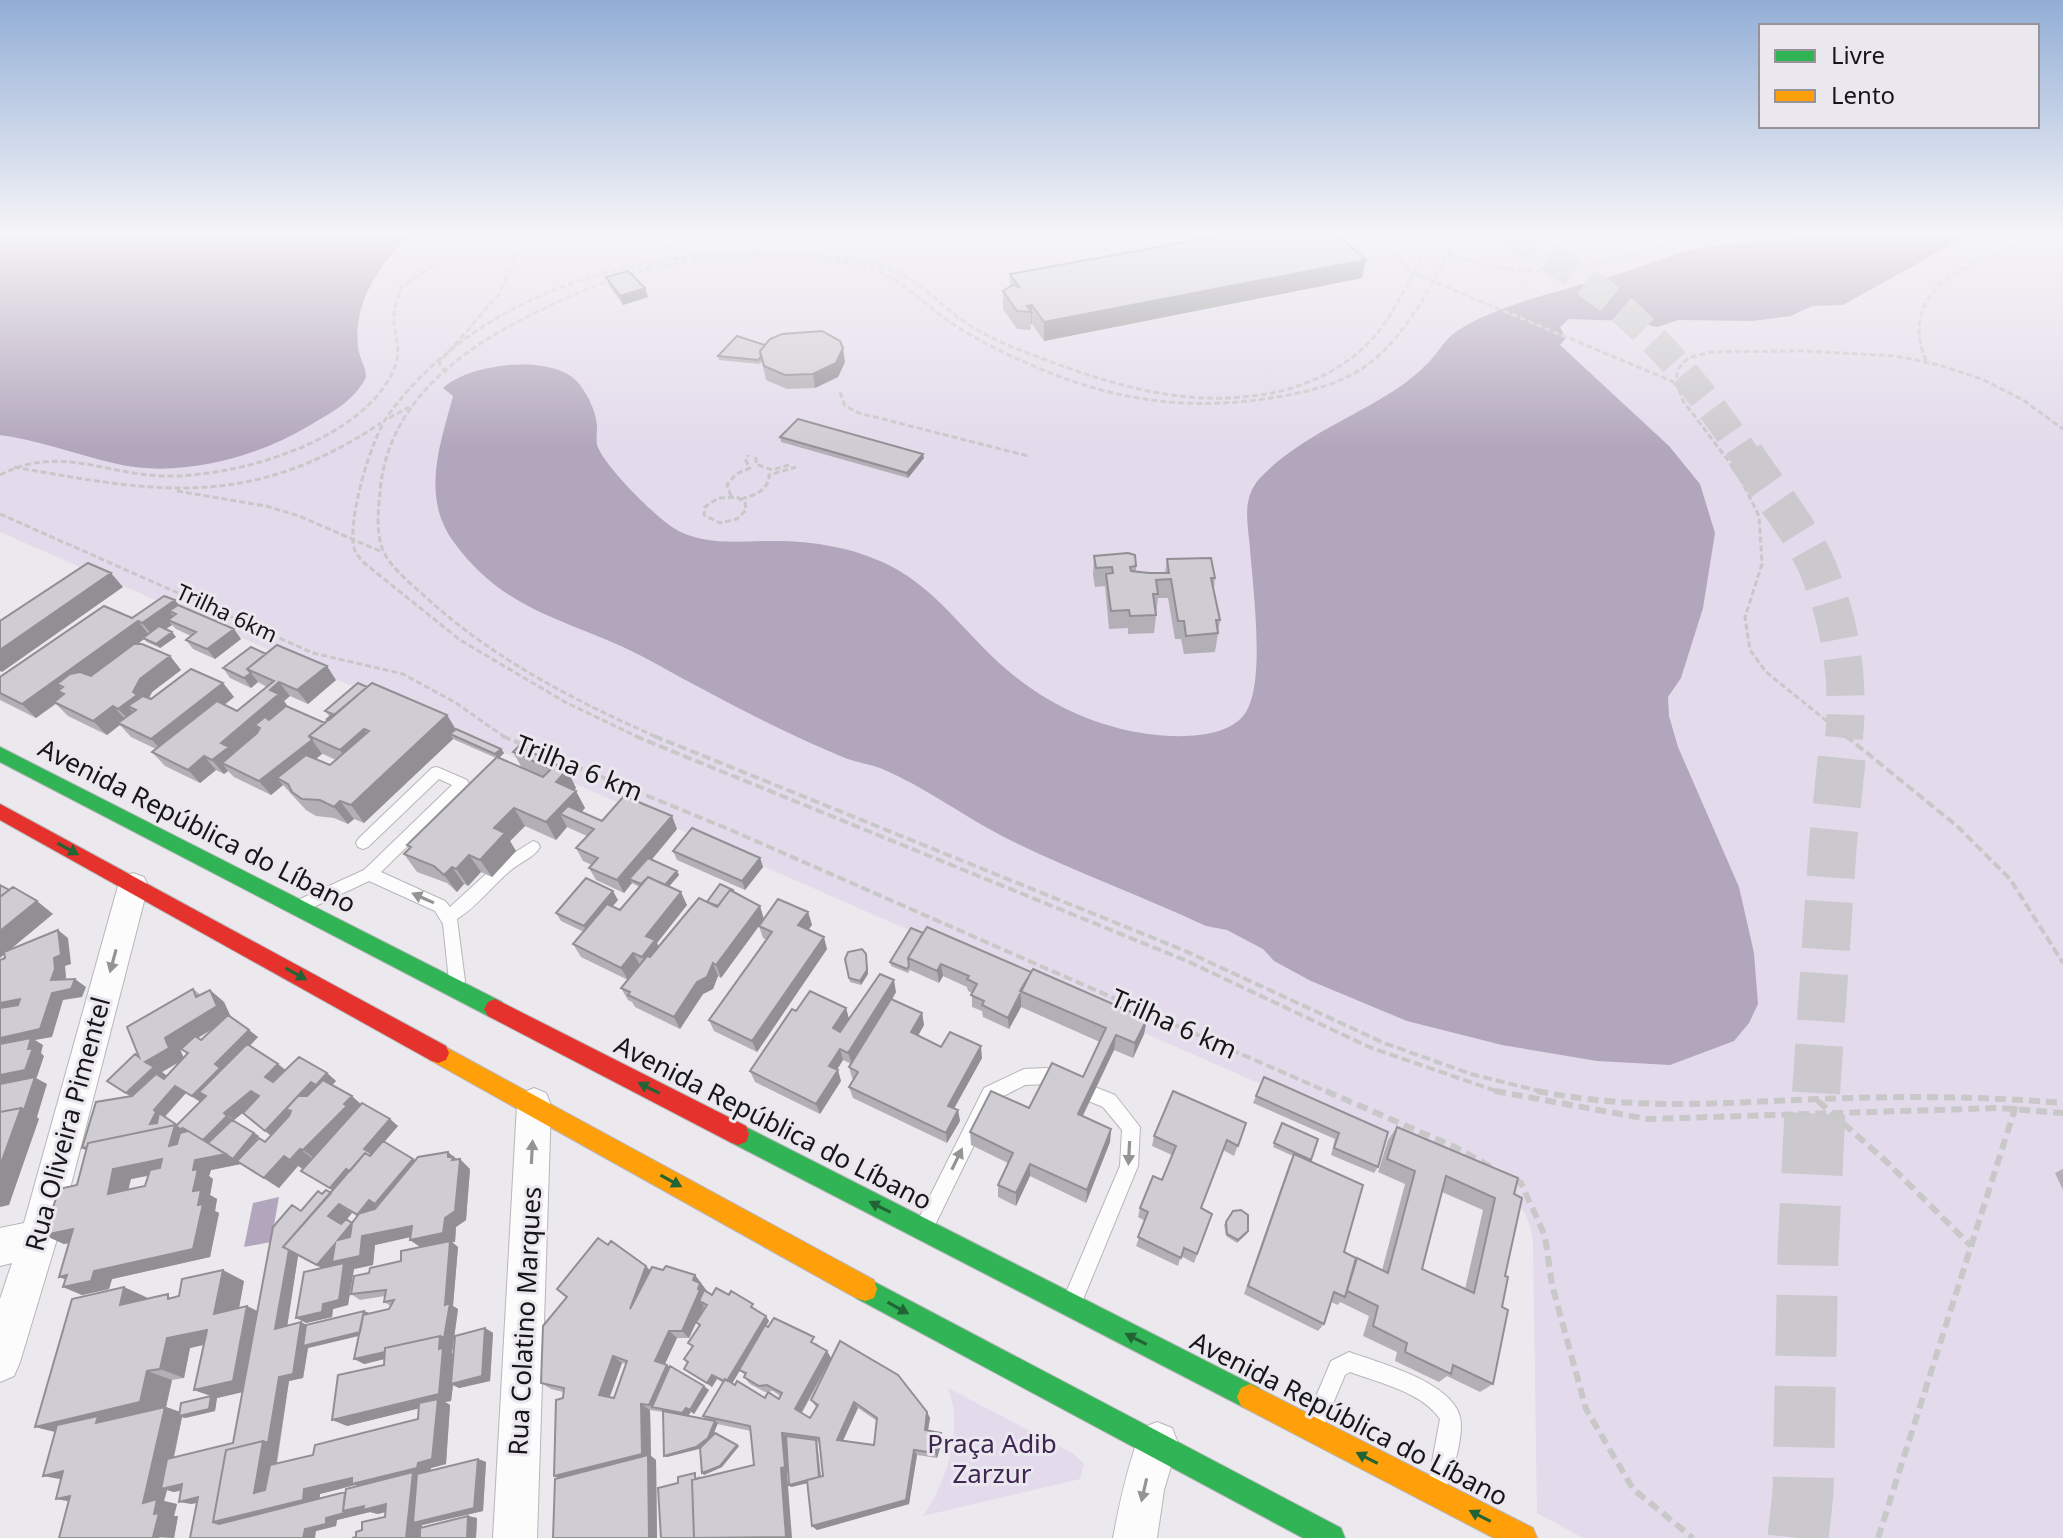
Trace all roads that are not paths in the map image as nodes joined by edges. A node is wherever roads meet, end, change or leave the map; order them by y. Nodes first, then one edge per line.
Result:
1 (0, 754) edge
2 (0, 811) edge
3 (363, 843) dead end
4 (533, 847) dead end
5 (369, 874) junction
6 (133, 886) junction
7 (297, 907) junction
8 (447, 917) junction
9 (457, 990) junction
10 (534, 1105) junction
11 (923, 1229) junction
12 (38, 1239) junction
13 (0, 1247) edge
14 (1070, 1305) junction
15 (0, 1362) edge
16 (1312, 1429) junction
17 (1157, 1443) junction
18 (1436, 1494) junction
19 (515, 1538) edge
20 (1135, 1538) edge
21 (1331, 1538) edge
22 (1523, 1538) edge

1 - 7 main road, Avenida República do Líbano
2 -> 6 main road
3 - 5 lane
4 - 8 lane
5 - 7 lane
8 -> 5 lane
6 -> 10 main road
6 -> 12 street, Rua Oliveira Pimentel
7 - 9 main road, Avenida República do Líbano
8 - 9 lane
11 -> 9 main road, Avenida República do Líbano
10 -> 17 main road
19 -> 10 street, Rua Colatino Marques
11 - 14 main road, Avenida República do Líbano
11 -> 14 lane
12 - 13 street
12 - 15 street, Rua Oliveira Pimentel
16 -> 14 main road, Avenida República do Líbano
18 -> 16 main road, Avenida República do Líbano
16 - 18 lane
17 -> 20 street
17 - 21 main road
22 -> 18 main road, Avenida República do Líbano

